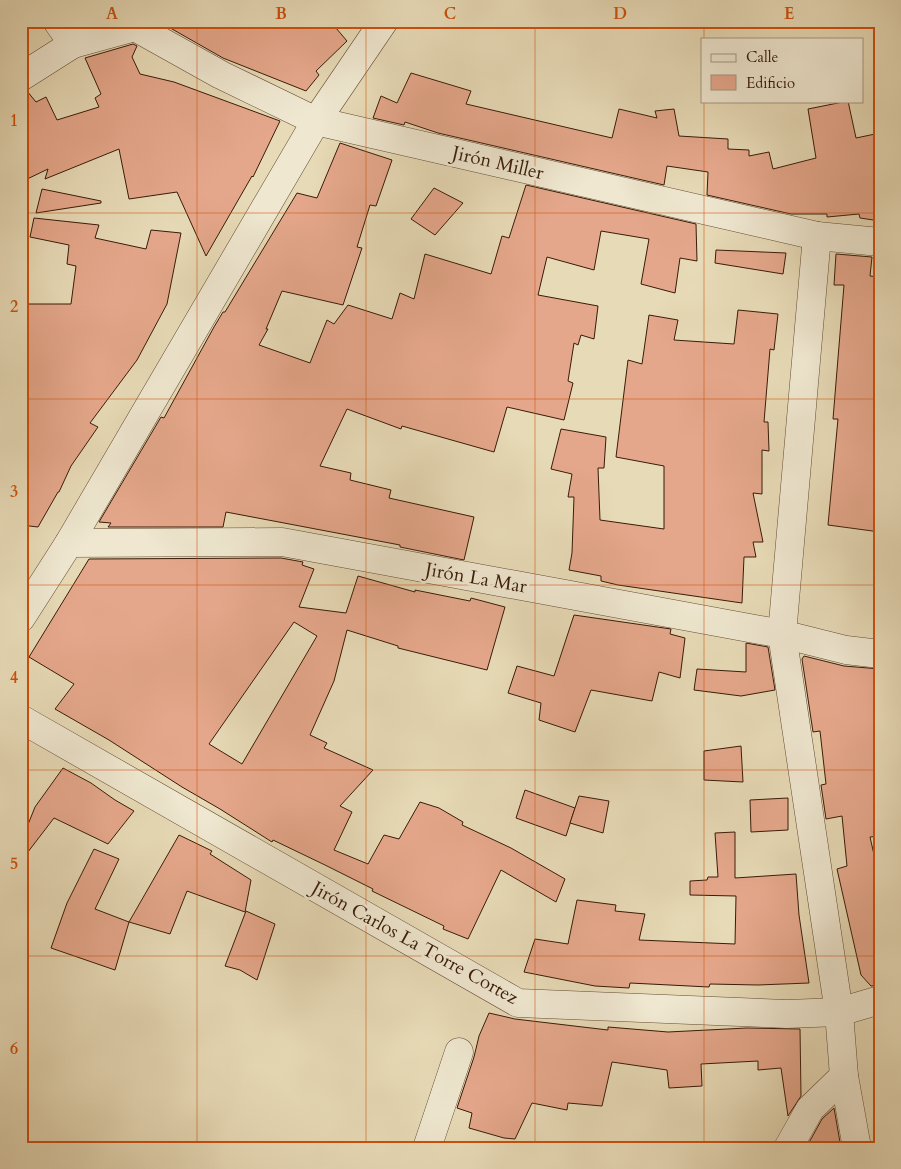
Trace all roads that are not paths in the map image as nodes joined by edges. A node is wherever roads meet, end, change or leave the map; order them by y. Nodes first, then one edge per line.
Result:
1 (57, 21) edge
2 (384, 21) edge
3 (139, 24) edge
4 (73, 44) junction
5 (21, 77) edge
6 (316, 121) junction
7 (817, 236) junction
8 (880, 242) edge
9 (69, 543) junction
10 (21, 618) edge
11 (782, 634) junction
12 (880, 654) edge
13 (21, 719) edge
14 (880, 1000) edge
15 (839, 1012) junction
16 (459, 1052) dead end
17 (844, 1076) junction
18 (427, 1148) edge
19 (788, 1148) edge
20 (857, 1148) edge

1 - 4 street
2 - 6 street
3 - 4 street
3 - 6 street, Jirón Miller
4 - 5 street
6 - 7 street, Jirón Miller
6 - 9 street
7 - 8 street, Jirón Miller
7 - 11 street
9 - 10 street
9 - 11 street, Jirón La Mar
11 - 12 street, Jirón La Mar
11 - 15 street
13 - 15 street, Jirón Carlos La Torre Cortez
14 - 15 street, Jirón Carlos La Torre Cortez
15 - 17 street
16 - 18 street
17 - 19 street
17 - 20 street

